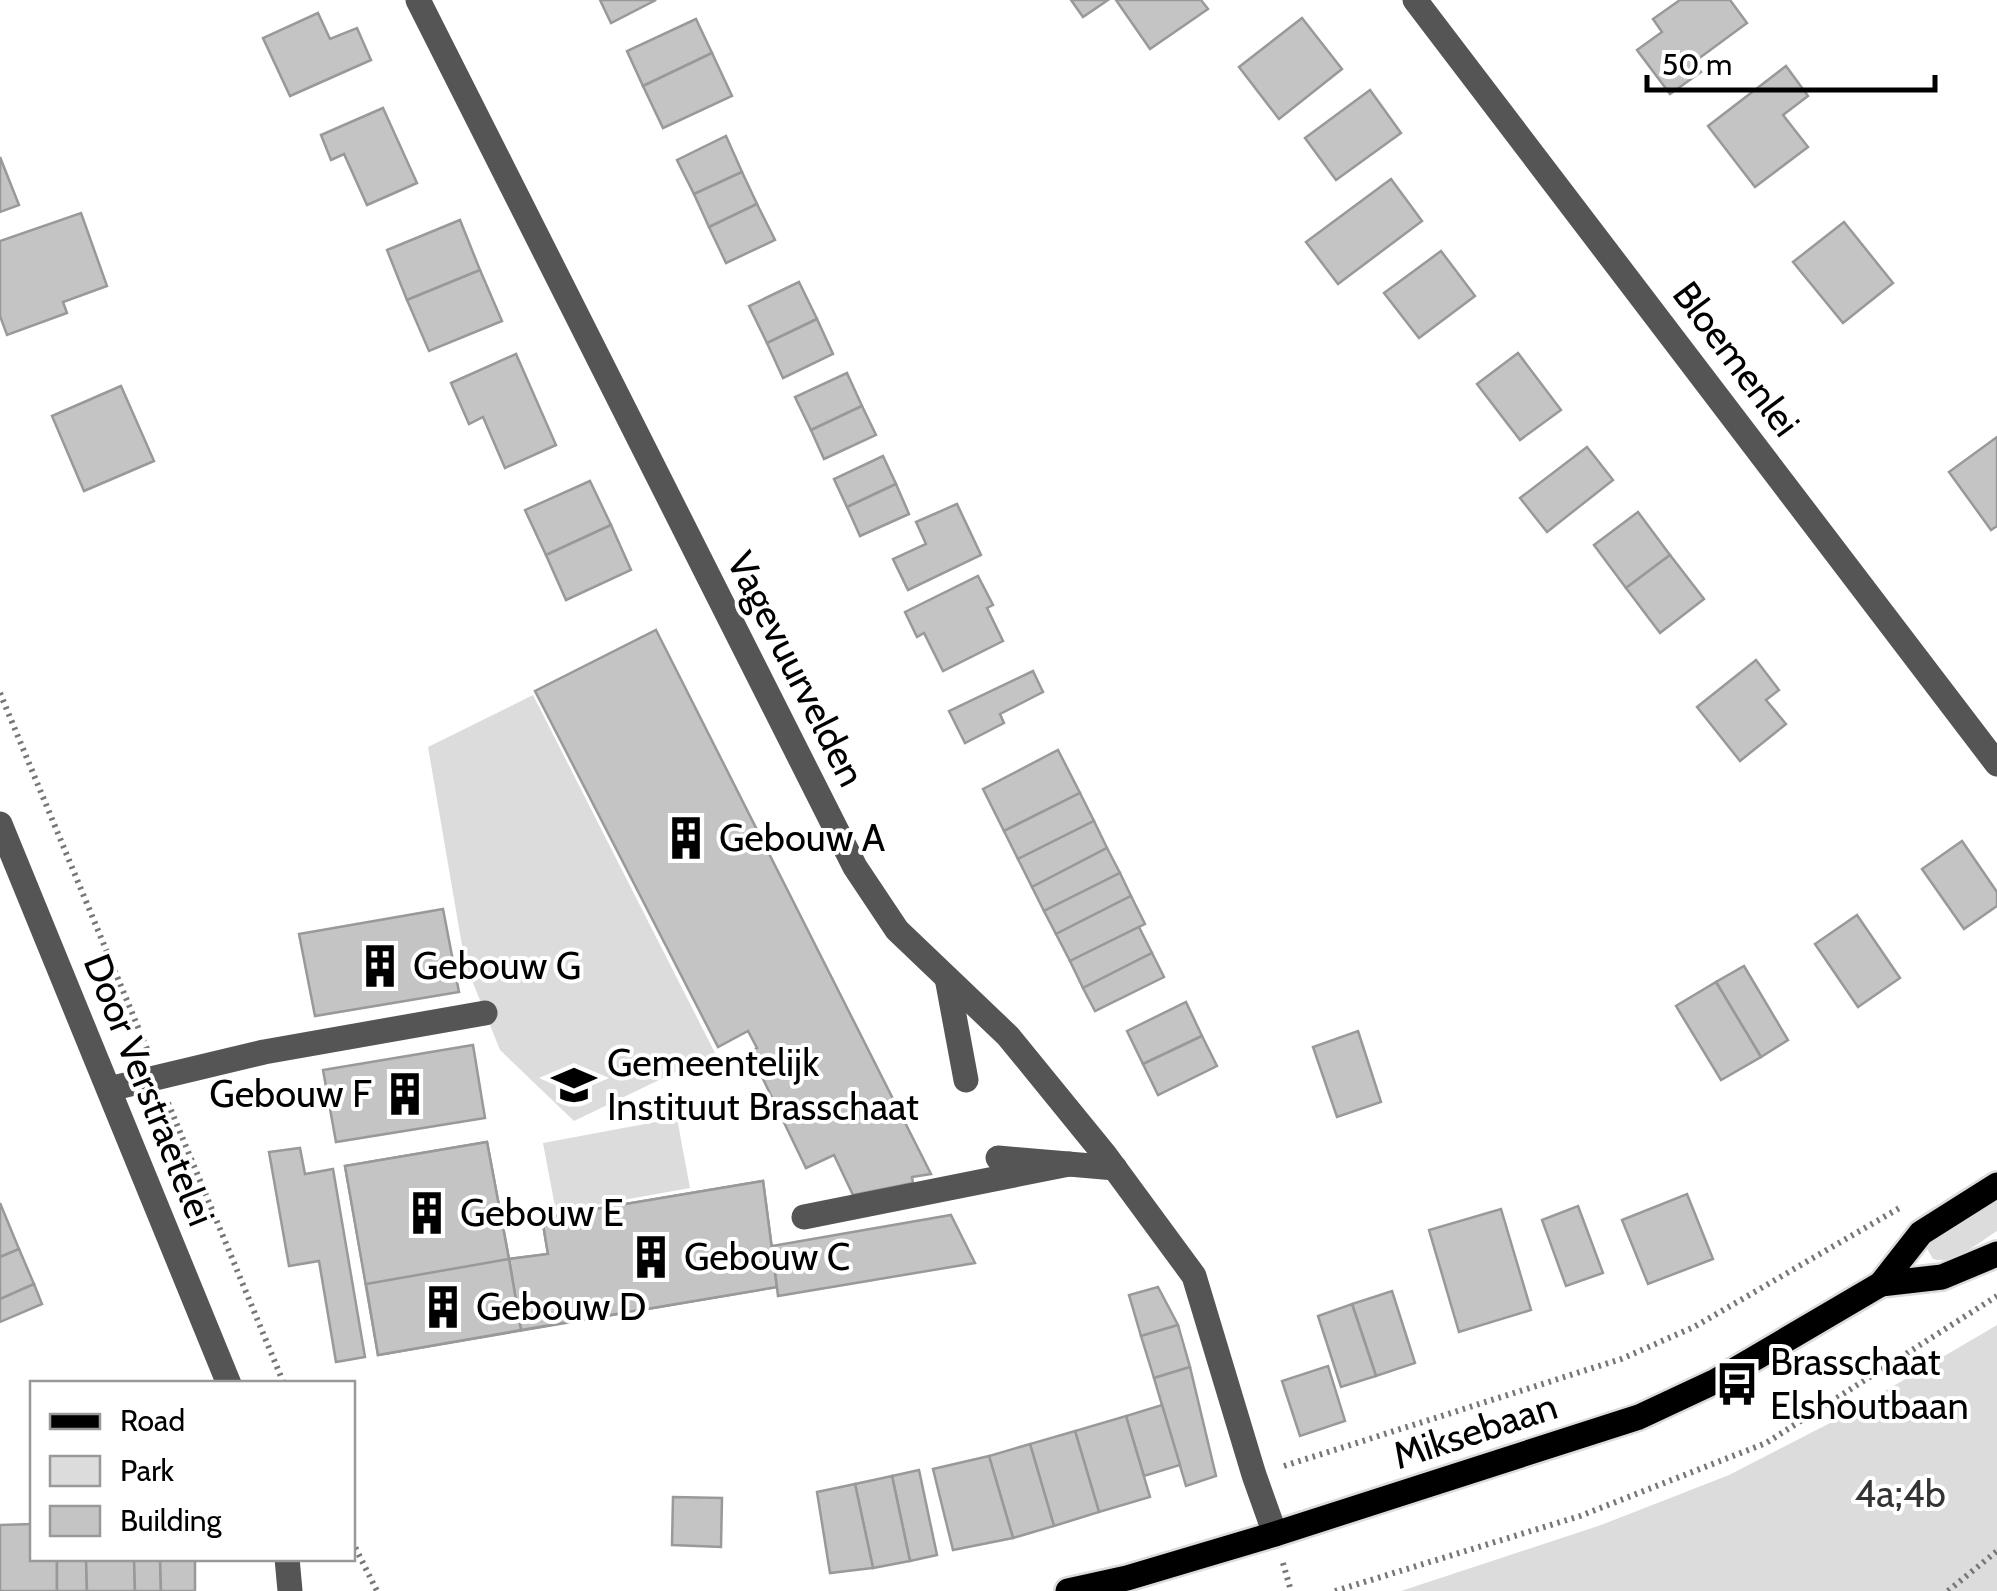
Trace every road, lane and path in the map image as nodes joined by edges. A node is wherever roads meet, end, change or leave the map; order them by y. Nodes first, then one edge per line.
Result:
1 (418, 0) edge
2 (1415, 0) edge
3 (0, 694) edge
4 (1997, 764) edge
5 (0, 824) edge
6 (948, 978) junction
7 (485, 1013) dead end
8 (158, 1076) junction
9 (966, 1080) dead end
10 (108, 1089) junction
11 (998, 1158) dead end
12 (1069, 1164) junction
13 (1114, 1168) junction
14 (1997, 1185) edge
15 (1909, 1202) dead end
16 (804, 1217) dead end
17 (1920, 1233) junction
18 (1997, 1254) edge
19 (1942, 1278) junction
20 (1881, 1284) junction
21 (1997, 1296) edge
22 (228, 1381) edge
23 (283, 1381) edge
24 (1254, 1475) junction
25 (1276, 1534) junction
26 (355, 1547) edge
27 (1997, 1552) edge
28 (287, 1561) edge
29 (290, 1591) edge
30 (378, 1591) edge
31 (1068, 1591) edge
32 (1336, 1591) edge
33 (1948, 1591) edge

1 - 6 street, Vagevuurvelden
2 - 4 street, Bloemenlei
3 - 8 path
5 - 10 street, Door Verstraetelei
6 - 9 street
6 - 13 street, Vagevuurvelden
7 - 8 street
8 - 10 street
8 - 23 path
10 - 22 street, Door Verstraetelei
11 - 12 street
12 - 13 street
12 - 16 street
13 - 24 street, Vagevuurvelden
14 - 17 main road, Miksebaan
15 - 24 path
17 - 19 main road
17 - 20 main road, Miksebaan
18 - 19 main road, Miksebaan
19 - 20 main road, Miksebaan
20 - 25 main road, Miksebaan
21 - 32 path
24 - 25 street, Vagevuurvelden
25 - 31 main road, Miksebaan
26 - 30 path
27 - 33 path
28 - 29 street

